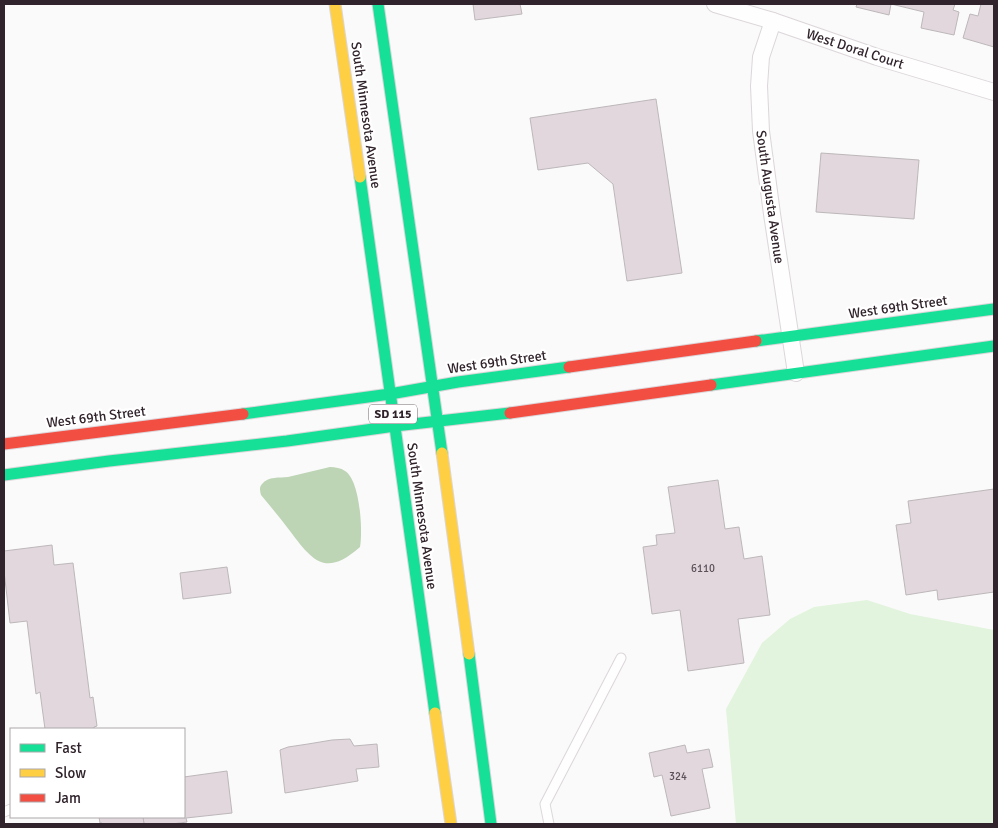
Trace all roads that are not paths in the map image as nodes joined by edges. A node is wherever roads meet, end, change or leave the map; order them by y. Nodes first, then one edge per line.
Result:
1 (335, 4) edge
2 (378, 4) edge
3 (715, 4) edge
4 (773, 22) junction
5 (994, 92) edge
6 (994, 309) edge
7 (790, 337) junction
8 (994, 346) edge
9 (796, 373) junction
10 (433, 386) junction
11 (390, 394) junction
12 (438, 422) junction
13 (395, 426) junction
14 (4, 444) edge
15 (4, 475) edge
16 (621, 658) dead end
17 (450, 824) edge
18 (491, 824) edge
19 (549, 824) edge

1 - 11 main road, South Minnesota Avenue / SD 115
2 - 10 main road, South Minnesota Avenue / SD 115
3 - 4 street, West Doral Court
4 - 5 street, West Doral Court
4 - 7 street, South Augusta Avenue
6 - 7 main road, West 69th Street
7 - 9 street, South Augusta Avenue
7 - 10 main road, West 69th Street
8 - 9 main road
9 - 12 main road
10 - 11 main road, West 69th Street
10 - 12 main road, South Minnesota Avenue / SD 115
11 - 13 main road, South Minnesota Avenue / SD 115
11 - 14 main road, West 69th Street
12 - 13 main road
12 - 18 main road, South Minnesota Avenue / SD 115
13 - 15 main road
13 - 17 main road, South Minnesota Avenue / SD 115
16 - 19 lane

